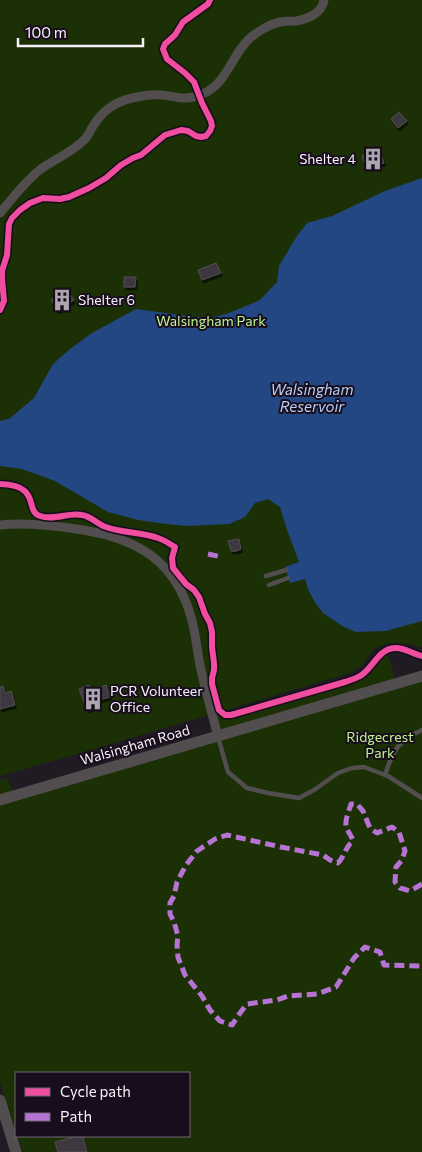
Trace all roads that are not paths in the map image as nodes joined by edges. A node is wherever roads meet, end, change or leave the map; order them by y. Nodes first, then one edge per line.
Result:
1 (324, 0) edge
2 (0, 213) edge
3 (0, 525) edge
4 (286, 570) dead end
5 (266, 576) dead end
6 (288, 578) dead end
7 (269, 585) dead end
8 (422, 676) edge
9 (422, 730) edge
10 (218, 736) junction
11 (385, 775) junction
12 (422, 798) edge
13 (0, 800) edge
14 (0, 1100) edge
15 (16, 1152) edge

1 - 2 street
3 - 10 street
4 - 5 lane
6 - 7 lane
8 - 10 street, Walsingham Road
9 - 11 lane
10 - 11 lane
10 - 13 street, Walsingham Road
11 - 12 lane
14 - 15 street

